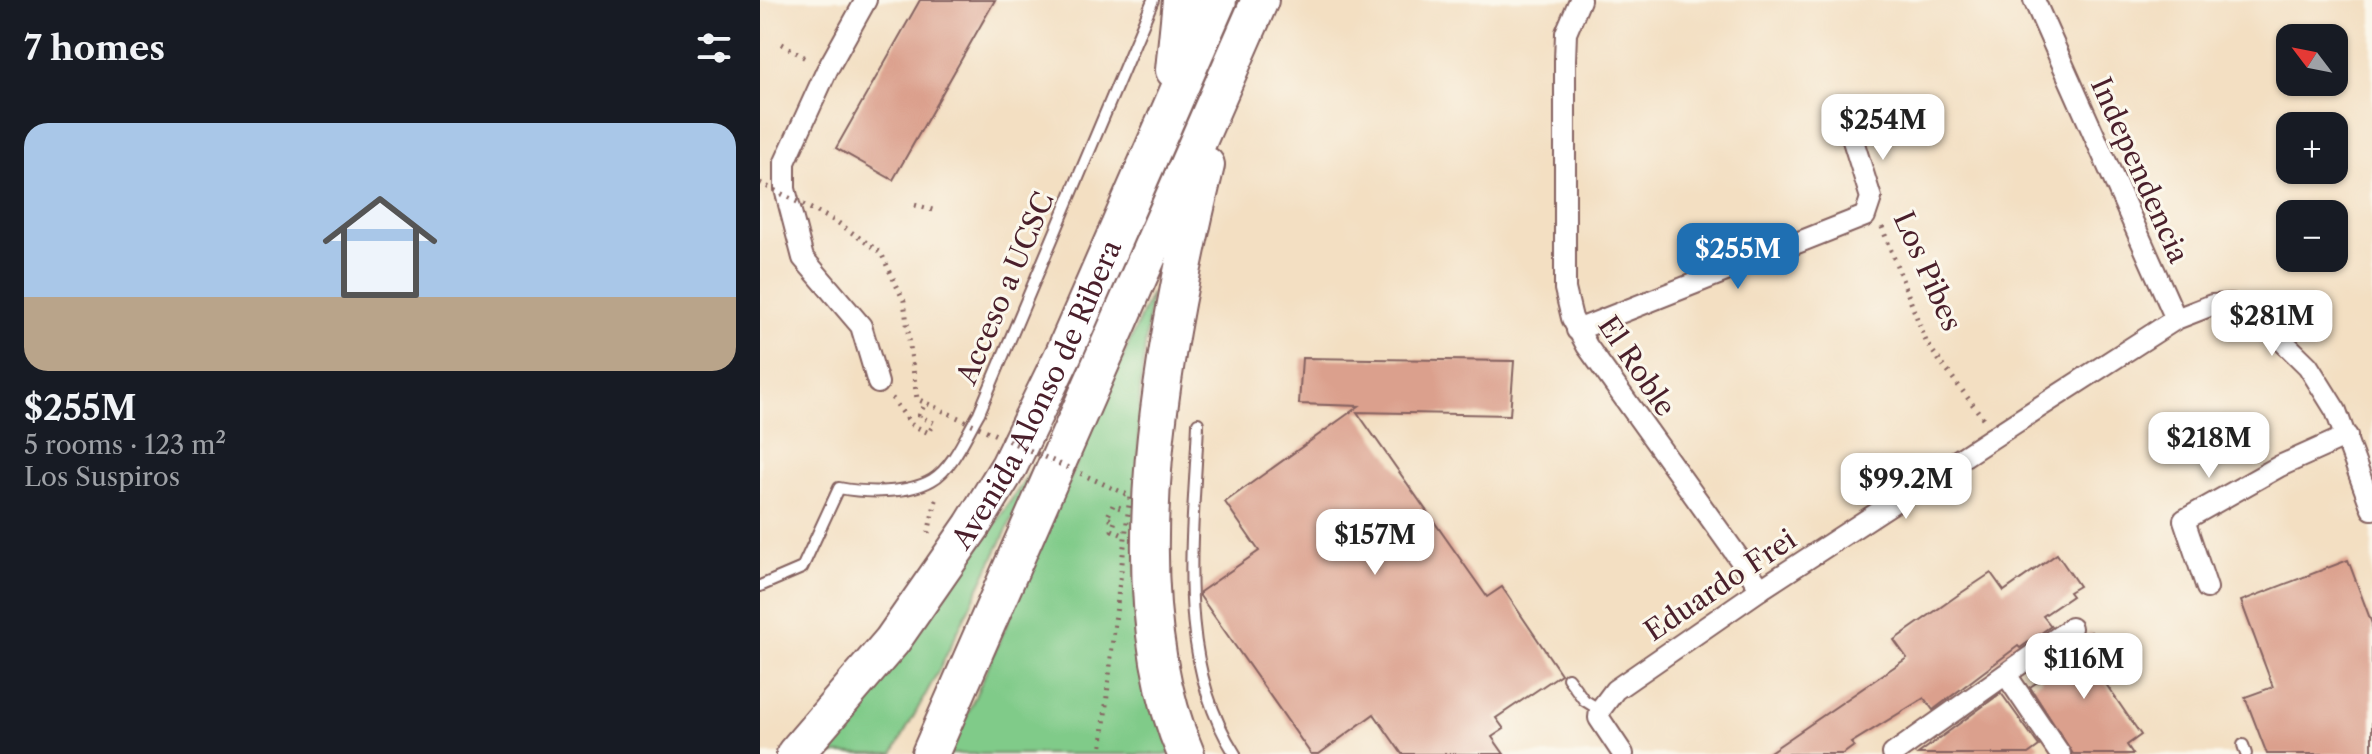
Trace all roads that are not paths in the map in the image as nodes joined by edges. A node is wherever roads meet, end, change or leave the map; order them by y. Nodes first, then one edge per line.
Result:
1 (866, 0) edge
2 (1218, 0) edge
3 (1260, 0) edge
4 (1580, 0) edge
5 (2034, 0) edge
6 (1169, 5) edge
7 (1233, 61) junction
8 (1845, 115) dead end
9 (1164, 123) junction
10 (2176, 319) junction
11 (1577, 330) junction
12 (884, 390) road end
13 (1198, 423) dead end
14 (2347, 436) junction
15 (2372, 509) edge
16 (760, 586) edge
17 (2207, 588) dead end
18 (1761, 589) junction
19 (2071, 628) dead end
20 (2007, 676) junction
21 (1568, 678) dead end
22 (1602, 719) junction
23 (795, 754) edge
24 (930, 754) edge
25 (1186, 754) edge
26 (1235, 754) edge
27 (1623, 754) edge
28 (1893, 754) edge
29 (2060, 754) edge

1 - 12 street
2 - 9 highway, Avenida Alonso de Ribera
3 - 7 highway, Avenida Alonso de Ribera
4 - 11 street, El Roble
5 - 10 street, Independencia
6 - 9 highway
6 - 16 lane, Acceso a UCSC
7 - 24 highway, Avenida Alonso de Ribera
7 - 25 highway
8 - 11 street, Los Pibes
9 - 23 highway, Avenida Alonso de Ribera
10 - 14 street
10 - 18 street, Eduardo Frei
11 - 18 street, El Roble
13 - 26 lane
14 - 15 street
14 - 17 street
18 - 22 street, Eduardo Frei
19 - 20 street
20 - 28 street
20 - 29 street
21 - 22 lane
22 - 27 street

